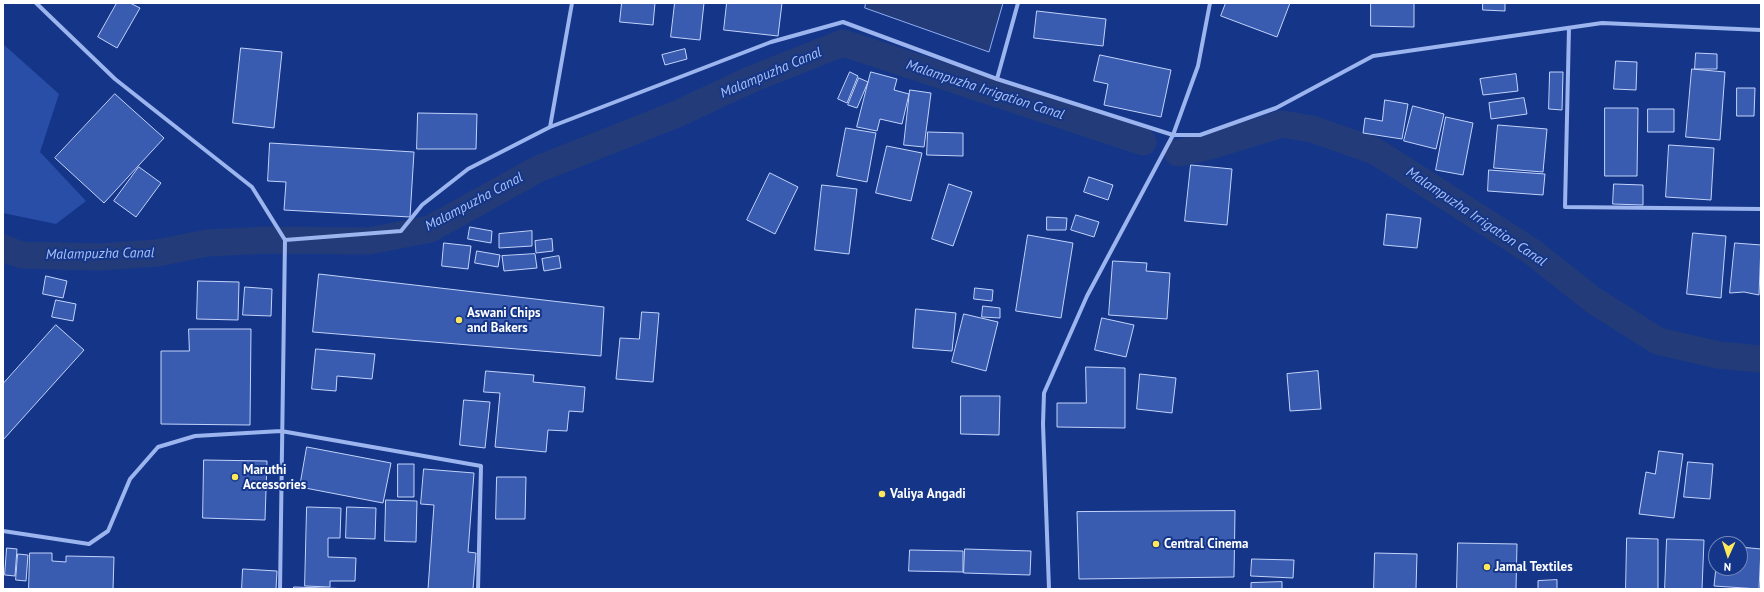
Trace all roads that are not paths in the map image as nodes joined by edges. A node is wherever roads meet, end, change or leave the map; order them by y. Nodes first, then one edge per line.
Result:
1 (36, 3) edge
2 (572, 3) edge
3 (1018, 3) edge
4 (1210, 3) edge
5 (1570, 28) junction
6 (1761, 30) edge
7 (997, 79) junction
8 (550, 127) junction
9 (1173, 135) junction
10 (1761, 209) edge
11 (285, 240) junction
12 (281, 431) junction
13 (3, 531) edge
14 (280, 589) edge
15 (478, 589) edge
16 (1049, 589) edge

1 - 11 street
2 - 8 street
3 - 7 street
4 - 9 street
5 - 6 street
5 - 9 street
5 - 10 street
7 - 8 street
7 - 9 street
8 - 11 street
9 - 16 street
11 - 12 street
12 - 13 street
12 - 14 street
12 - 15 street

